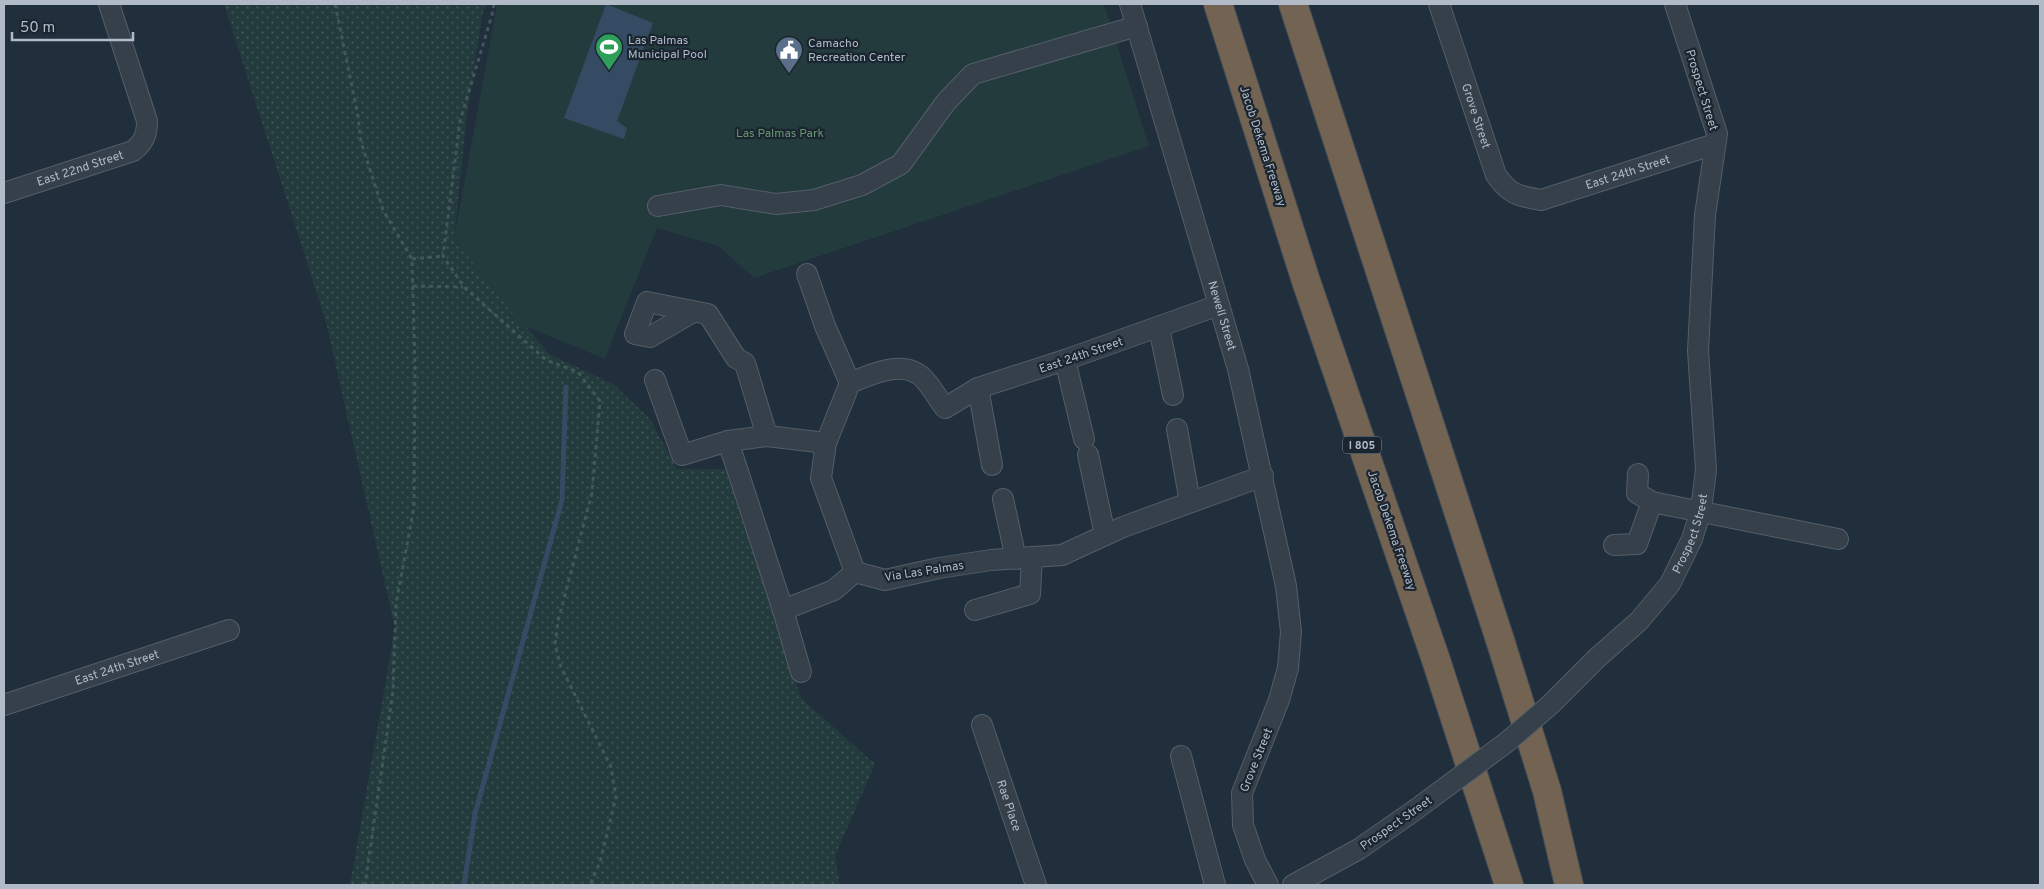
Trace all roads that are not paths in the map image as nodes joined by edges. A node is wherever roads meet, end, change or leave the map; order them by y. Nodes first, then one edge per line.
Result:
1 (109, 4) edge
2 (1130, 4) edge
3 (1218, 4) edge
4 (1293, 4) edge
5 (1438, 4) edge
6 (1675, 4) edge
7 (1137, 26) junction
8 (1715, 144) junction
9 (4, 193) edge
10 (1541, 200) joint
11 (658, 206) dead end
12 (807, 274) dead end
13 (1219, 305) junction
14 (693, 312) dead end
15 (1159, 328) junction
16 (1065, 360) junction
17 (655, 380) dead end
18 (850, 383) junction
19 (978, 388) junction
20 (1173, 395) dead end
21 (1177, 429) dead end
22 (767, 436) junction
23 (728, 441) junction
24 (826, 443) junction
25 (992, 465) dead end
26 (1638, 474) dead end
27 (1263, 476) junction
28 (1003, 499) dead end
29 (1190, 502) junction
30 (1652, 502) junction
31 (1700, 512) junction
32 (1106, 535) junction
33 (1838, 540) dead end
34 (1614, 545) dead end
35 (1024, 558) junction
36 (855, 572) junction
37 (783, 610) junction
38 (975, 610) dead end
39 (229, 630) dead end
40 (1291, 632) joint
41 (801, 672) dead end
42 (4, 705) edge
43 (982, 725) dead end
44 (1181, 756) dead end
45 (1547, 790) junction
46 (1036, 885) edge
47 (1215, 885) edge
48 (1268, 885) edge
49 (1293, 885) edge
50 (1509, 885) edge
51 (1569, 885) edge
52 (1585, 885) edge

1 - 9 street, East 22nd Street
2 - 7 street, Newell Street
3 - 50 highway, Jacob Dekema Freeway / I 805
4 - 45 highway
5 - 10 street, Grove Street
6 - 8 street, Prospect Street
7 - 11 street
7 - 13 street, Newell Street
8 - 10 street, East 24th Street
8 - 31 street, Prospect Street
12 - 18 street
13 - 15 street, East 24th Street
13 - 27 street, Newell Street
14 - 22 street
15 - 16 street, East 24th Street
15 - 20 street
16 - 19 street, East 24th Street
16 - 32 street
17 - 23 street
18 - 19 street, East 24th Street
18 - 24 street
19 - 25 street
21 - 29 street
22 - 23 street
22 - 24 street
23 - 37 street
24 - 36 street
26 - 30 street
27 - 29 street, Via Las Palmas
27 - 40 street, Newell Street
28 - 35 street
29 - 32 street, Via Las Palmas
30 - 31 street
30 - 34 street
31 - 33 street
31 - 49 street, Prospect Street, bridge
32 - 35 street, Via Las Palmas
35 - 36 street, Via Las Palmas
35 - 38 street
36 - 37 street
37 - 41 street
39 - 42 street, East 24th Street
40 - 48 street, Grove Street
43 - 46 street, Rae Place
44 - 47 street
45 - 51 highway
45 - 52 highway

